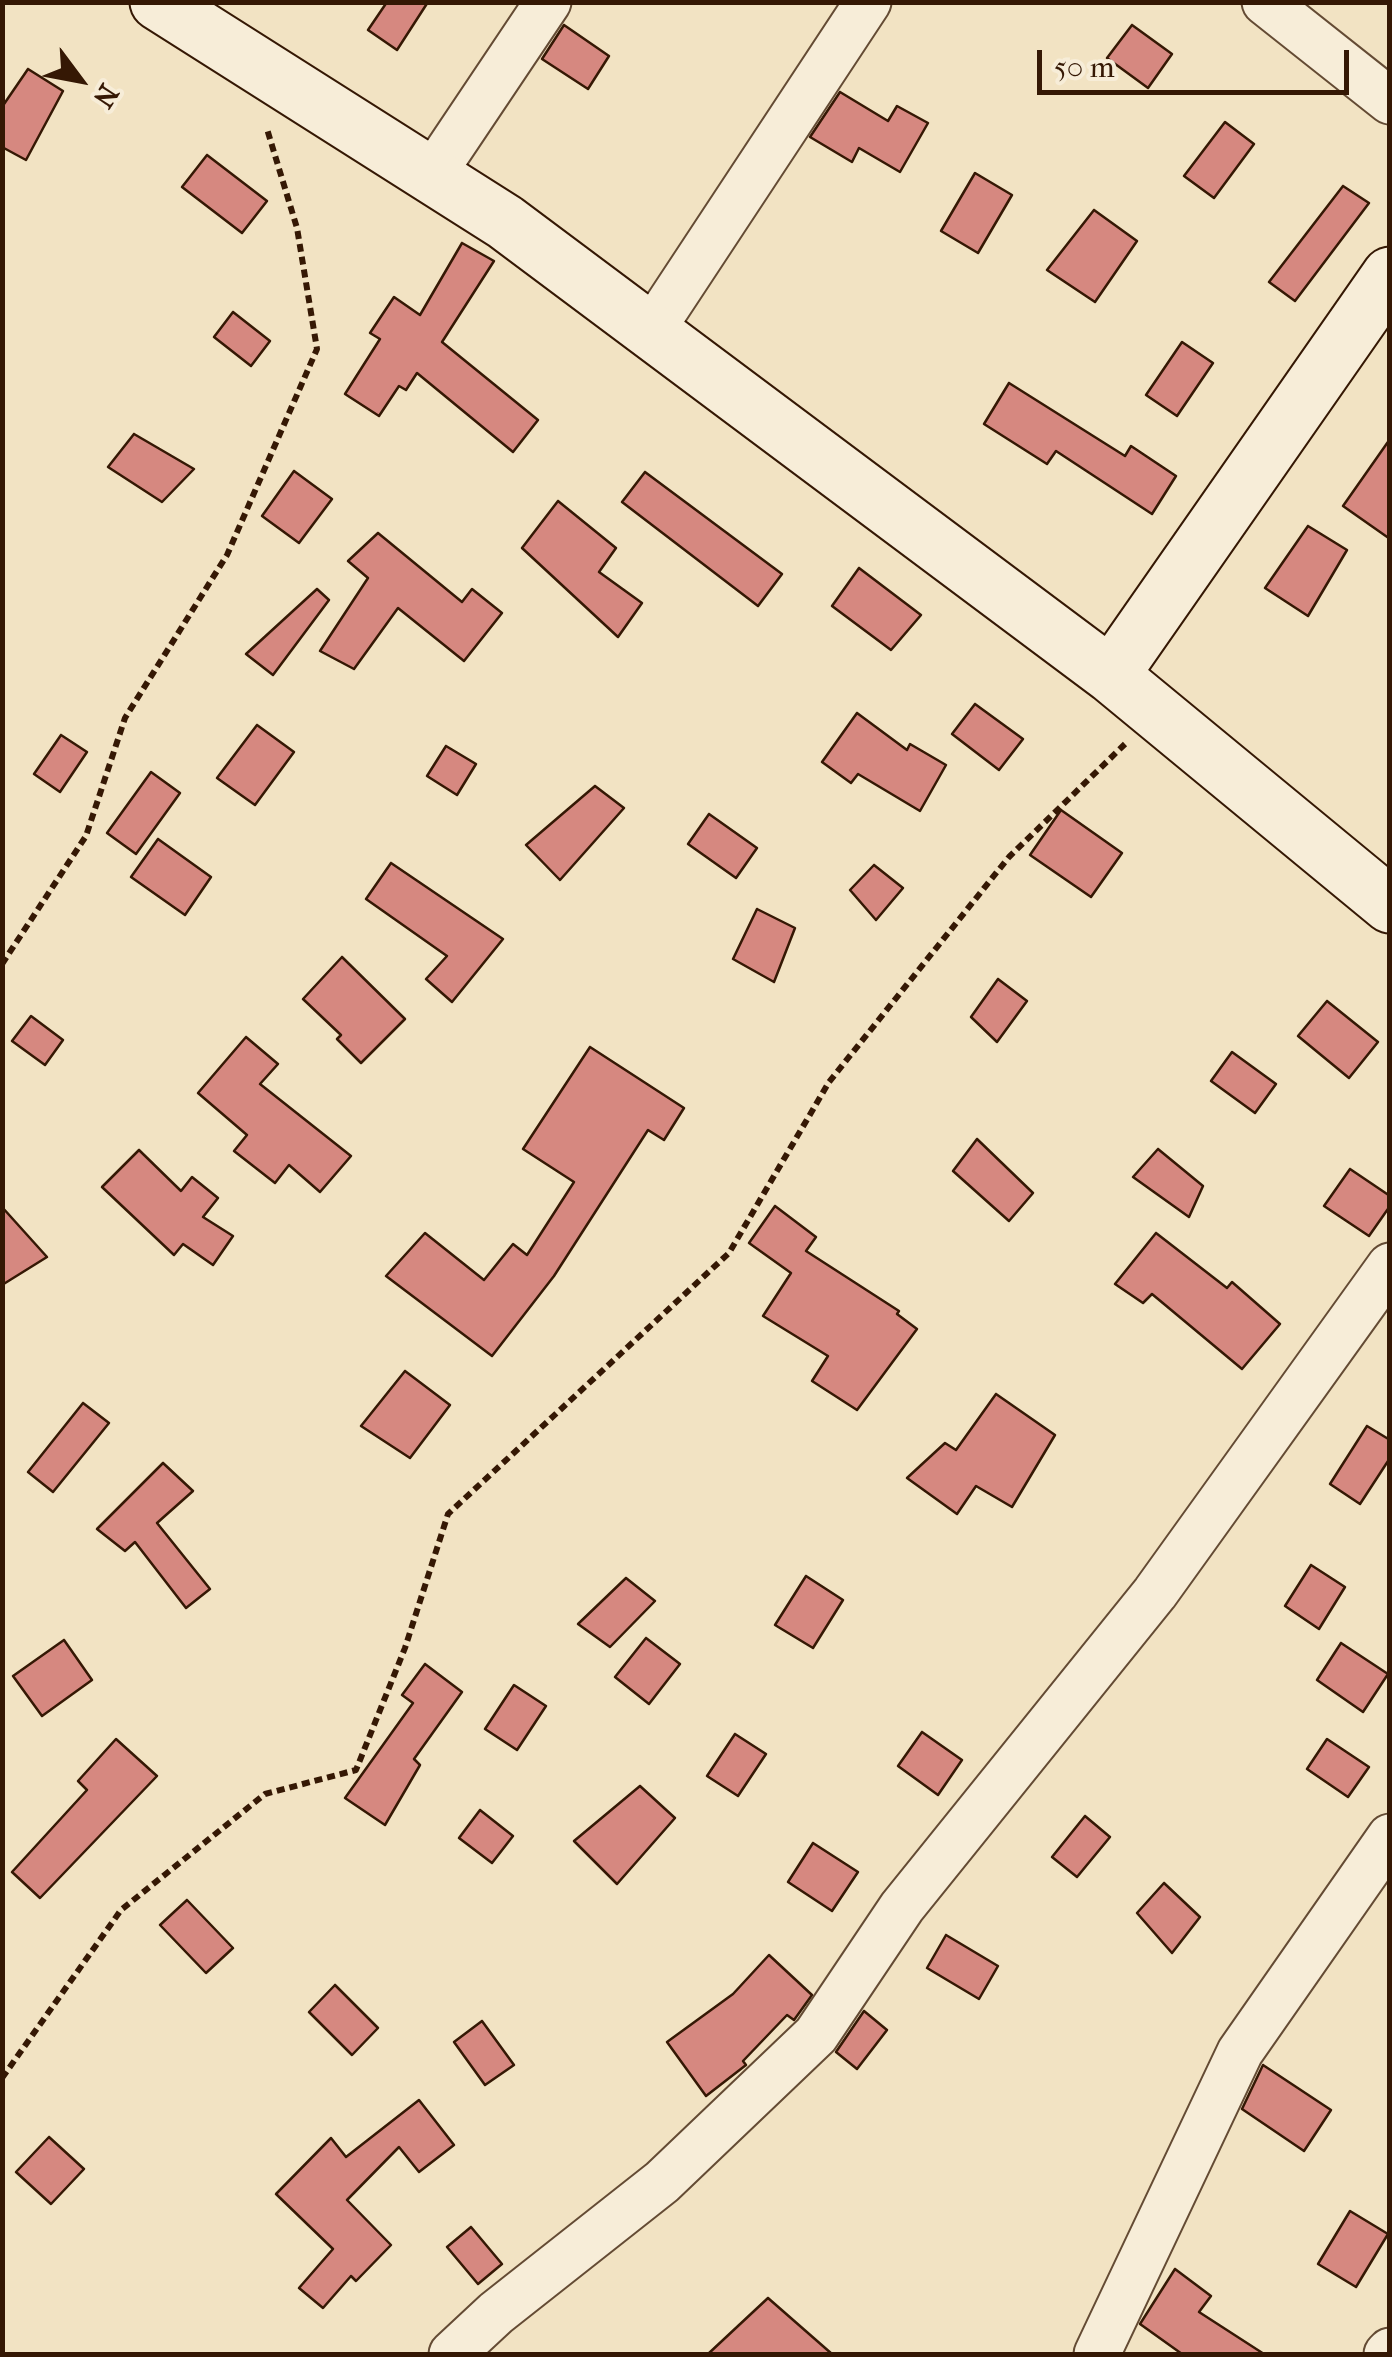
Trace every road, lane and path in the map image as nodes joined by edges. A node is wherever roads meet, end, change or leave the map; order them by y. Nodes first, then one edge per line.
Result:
1 (158, 2) edge
2 (548, 2) edge
3 (868, 2) edge
4 (1265, 2) edge
5 (246, 58) junction
6 (1390, 101) edge
7 (432, 175) junction
8 (1390, 275) edge
9 (651, 331) junction
10 (1110, 675) junction
11 (1157, 713) junction
12 (1390, 905) edge
13 (2, 964) edge
14 (1390, 1266) edge
15 (1390, 1836) edge
16 (2, 2078) edge
17 (452, 2354) edge
18 (1097, 2354) edge

1 - 5 street
2 - 7 street
3 - 9 street
4 - 6 street
5 - 7 street
5 - 13 path
7 - 9 street
8 - 10 street
9 - 10 street
10 - 11 street
11 - 12 street
11 - 16 path
14 - 17 street
15 - 18 street

